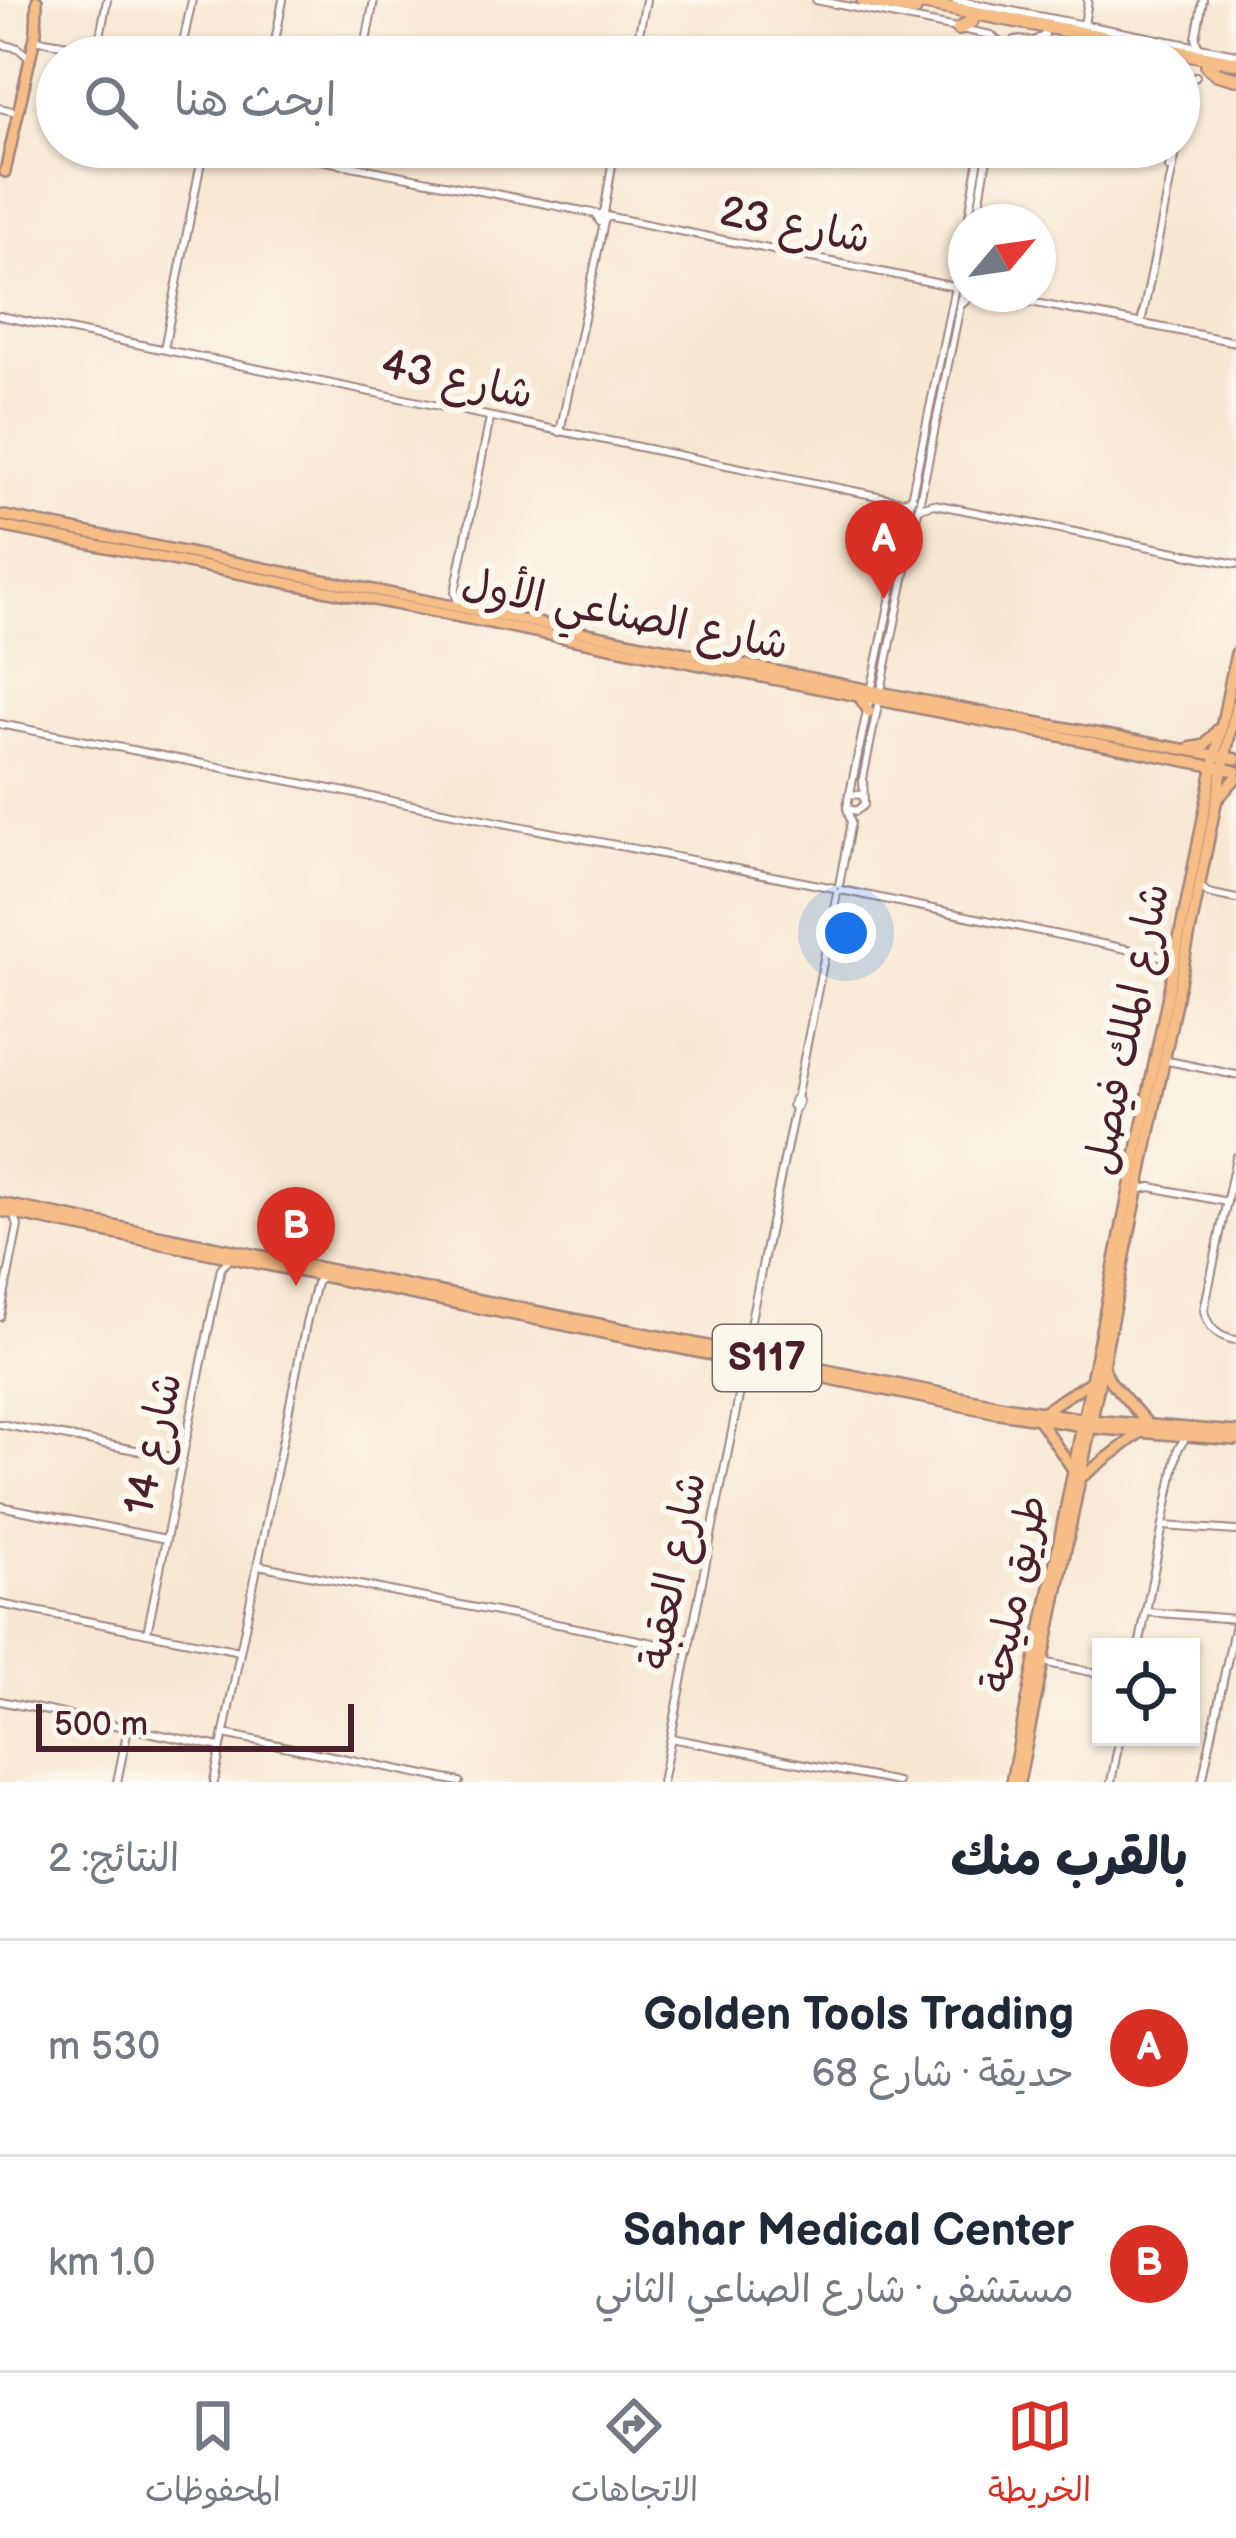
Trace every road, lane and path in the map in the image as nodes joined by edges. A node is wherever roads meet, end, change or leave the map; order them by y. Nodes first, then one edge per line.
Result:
1 (35, 0) edge
2 (107, 0) edge
3 (192, 0) edge
4 (283, 0) edge
5 (374, 0) edge
6 (646, 0) edge
7 (816, 0) edge
8 (863, 0) edge
9 (955, 0) edge
10 (1088, 0) edge
11 (1203, 0) edge
12 (905, 8) edge
13 (1013, 11) junction
14 (972, 21) junction
15 (1086, 25) junction
16 (959, 29) junction
17 (1048, 32) junction
18 (100, 36) edge
19 (184, 36) edge
20 (276, 36) edge
21 (367, 36) edge
22 (638, 36) edge
23 (989, 36) edge
24 (1042, 36) edge
25 (1066, 36) edge
26 (1079, 36) edge
27 (1107, 36) edge
28 (1139, 36) edge
29 (1196, 36) edge
30 (34, 41) joint
31 (0, 44) edge
32 (1200, 49) edge
33 (22, 52) junction
34 (1200, 59) edge
35 (1200, 66) edge
36 (1236, 67) edge
37 (0, 108) edge
38 (16, 112) junction
39 (200, 168) edge
40 (360, 168) edge
41 (611, 168) edge
42 (981, 168) edge
43 (983, 168) edge
44 (1170, 168) edge
45 (3, 170) edge
46 (975, 204) edge
47 (979, 204) edge
48 (601, 218) junction
49 (948, 282) edge
50 (943, 285) junction
51 (948, 286) edge
52 (948, 293) edge
53 (1056, 305) edge
54 (955, 312) edge
55 (955, 312) edge
56 (0, 316) edge
57 (1141, 320) junction
58 (1236, 342) edge
59 (164, 351) junction
60 (490, 418) junction
61 (560, 432) junction
62 (922, 493) junction
63 (913, 498) junction
64 (902, 501) junction
65 (934, 504) junction
66 (915, 509) junction
67 (0, 515) edge
68 (0, 526) edge
69 (1236, 564) edge
70 (455, 592) junction
71 (445, 604) junction
72 (459, 608) junction
73 (1236, 652) edge
74 (881, 675) junction
75 (859, 691) junction
76 (883, 695) junction
77 (1236, 704) edge
78 (873, 713) junction
79 (1227, 723) junction
80 (0, 724) edge
81 (1236, 742) edge
82 (1175, 754) junction
83 (1225, 765) edge
84 (850, 794) junction
85 (862, 796) junction
86 (1211, 800) junction
87 (847, 808) junction
88 (859, 810) junction
89 (850, 822) junction
90 (1198, 884) junction
91 (838, 889) junction
92 (1208, 893) junction
93 (1236, 899) edge
94 (1195, 900) junction
95 (1178, 949) junction
96 (1165, 957) junction
97 (1174, 969) junction
98 (1162, 1060) junction
99 (1236, 1075) edge
100 (1236, 1160) edge
101 (1140, 1177) junction
102 (1151, 1187) junction
103 (1137, 1190) junction
104 (1227, 1202) junction
105 (0, 1207) edge
106 (13, 1214) junction
107 (28, 1216) junction
108 (18, 1226) junction
109 (225, 1263) junction
110 (310, 1274) junction
111 (325, 1276) junction
112 (315, 1286) junction
113 (0, 1316) edge
114 (1236, 1340) edge
115 (745, 1357) junction
116 (1103, 1365) junction
117 (1090, 1382) junction
118 (1040, 1415) junction
119 (1087, 1423) junction
120 (0, 1424) edge
121 (1152, 1426) junction
122 (1139, 1432) junction
123 (1172, 1436) junction
124 (1186, 1436) junction
125 (1236, 1436) edge
126 (1178, 1449) junction
127 (182, 1459) junction
128 (1076, 1476) junction
129 (0, 1506) edge
130 (1163, 1526) junction
131 (1236, 1531) edge
132 (166, 1539) junction
133 (258, 1565) junction
134 (0, 1604) edge
135 (1145, 1612) junction
136 (1236, 1619) edge
137 (147, 1633) junction
138 (1141, 1638) edge
139 (689, 1650) junction
140 (241, 1652) junction
141 (1043, 1662) junction
142 (1092, 1672) edge
143 (0, 1701) edge
144 (128, 1728) junction
145 (224, 1734) junction
146 (671, 1738) junction
147 (1118, 1746) edge
148 (221, 1748) junction
149 (117, 1782) edge
150 (214, 1782) edge
151 (460, 1782) edge
152 (662, 1782) edge
153 (897, 1782) edge
154 (1015, 1782) edge
155 (1111, 1782) edge
156 (1202, 1782) edge

1 - 30 main road
1 - 45 main road
2 - 18 street
3 - 19 street
4 - 20 street
5 - 21 street
6 - 22 street
7 - 12 street
8 - 12 highway
9 - 13 street
10 - 15 street
11 - 29 street
12 - 14 highway
12 - 16 street
12 - 17 highway
13 - 15 street
13 - 17 highway
14 - 16 highway
14 - 17 highway
15 - 27 highway
15 - 28 street
16 - 23 street
17 - 24 street
17 - 25 highway
17 - 26 highway
30 - 33 main road
31 - 33 street
32 - 36 street
33 - 38 main road
34 - 36 highway
35 - 36 highway
37 - 38 street
38 - 45 main road
39 - 59 street
40 - 48 street, شارع 23
41 - 48 street
42 - 46 street
43 - 47 street
44 - 57 street
48 - 50 street, شارع 23
48 - 61 street
49 - 50 street
50 - 51 street, شارع 23
50 - 52 street
53 - 57 street
54 - 62 street
55 - 63 street
56 - 59 street, شارع 43
57 - 58 street
59 - 60 street, شارع 43
60 - 61 street, شارع 43
60 - 70 street
61 - 64 street, شارع 43
62 - 65 street
62 - 66 street
63 - 64 street, شارع 43
63 - 66 street
64 - 66 street
65 - 66 street
65 - 69 street
66 - 74 street
67 - 71 main road, شارع الصناعي الأول
68 - 75 main road, شارع الصناعي الأول
70 - 71 street
70 - 72 street
71 - 72 main road, شارع الصناعي الأول
72 - 75 main road, شارع الصناعي الأول
73 - 79 main road, شارع الملك فيصل
74 - 75 main road
74 - 76 main road
74 - 76 street
75 - 76 main road, شارع الصناعي الأول
75 - 78 main road
76 - 78 main road
76 - 78 street
76 - 82 main road, شارع الصناعي الأول
77 - 79 main road, شارع الملك فيصل
78 - 84 street
78 - 85 street
79 - 81 main road
79 - 82 main road
79 - 83 main road, شارع الملك فيصل
80 - 91 street
82 - 83 main road, شارع الصناعي الأول
82 - 86 main road
83 - 86 main road, شارع الملك فيصل
83 - 86 main road
84 - 85 street
84 - 87 street
85 - 88 street
86 - 90 main road, شارع الملك فيصل
86 - 95 main road, شارع الملك فيصل
87 - 88 street
87 - 89 street
88 - 89 street
89 - 91 street, شارع العقبة
90 - 92 street
90 - 94 main road, شارع الملك فيصل
91 - 96 street
91 - 115 street, شارع العقبة
92 - 93 street
92 - 94 street
94 - 98 main road, شارع الملك فيصل
95 - 96 street
95 - 97 main road, شارع الملك فيصل
96 - 97 street
97 - 117 main road, شارع الملك فيصل
98 - 99 street
98 - 101 main road, شارع الملك فيصل
100 - 104 street
101 - 102 street
101 - 103 main road, شارع الملك فيصل
102 - 103 street
102 - 104 street
103 - 116 main road, شارع الملك فيصل
104 - 114 street
105 - 106 main road, S117
105 - 115 main road, S117
106 - 107 main road, S117
106 - 108 street
107 - 108 street
107 - 109 main road, S117
108 - 113 street
109 - 110 main road, S117
109 - 127 street, شارع 14
110 - 111 main road, S117
110 - 112 street
111 - 112 street
111 - 115 main road, S117
112 - 133 street
115 - 118 main road, S117
115 - 139 street, شارع العقبة
116 - 119 main road, شارع الملك فيصل
116 - 121 main road
117 - 118 main road
117 - 119 main road, شارع الملك فيصل
118 - 119 main road, S117
118 - 128 main road
119 - 121 main road, S117
119 - 122 main road, S117
119 - 128 main road, طريق مليحة
120 - 127 street
121 - 125 main road, S117
122 - 123 main road, S117
122 - 128 main road
123 - 124 main road, S117
123 - 126 street
124 - 125 main road, S117
124 - 126 street
126 - 130 street
127 - 132 street, شارع 14
128 - 141 main road, طريق مليحة
128 - 154 main road, طريق مليحة
129 - 132 street
130 - 131 street
130 - 135 street
132 - 137 street, شارع 14
133 - 139 street
133 - 140 street
134 - 137 street
135 - 136 street
135 - 138 street
136 - 156 street
137 - 140 street
139 - 146 street, شارع العقبة
140 - 145 street
141 - 142 street
141 - 154 main road, طريق مليحة
143 - 144 street
144 - 148 street
144 - 149 street
145 - 148 street
145 - 151 street
146 - 152 street, شارع العقبة
146 - 153 street
147 - 155 street
148 - 150 street

